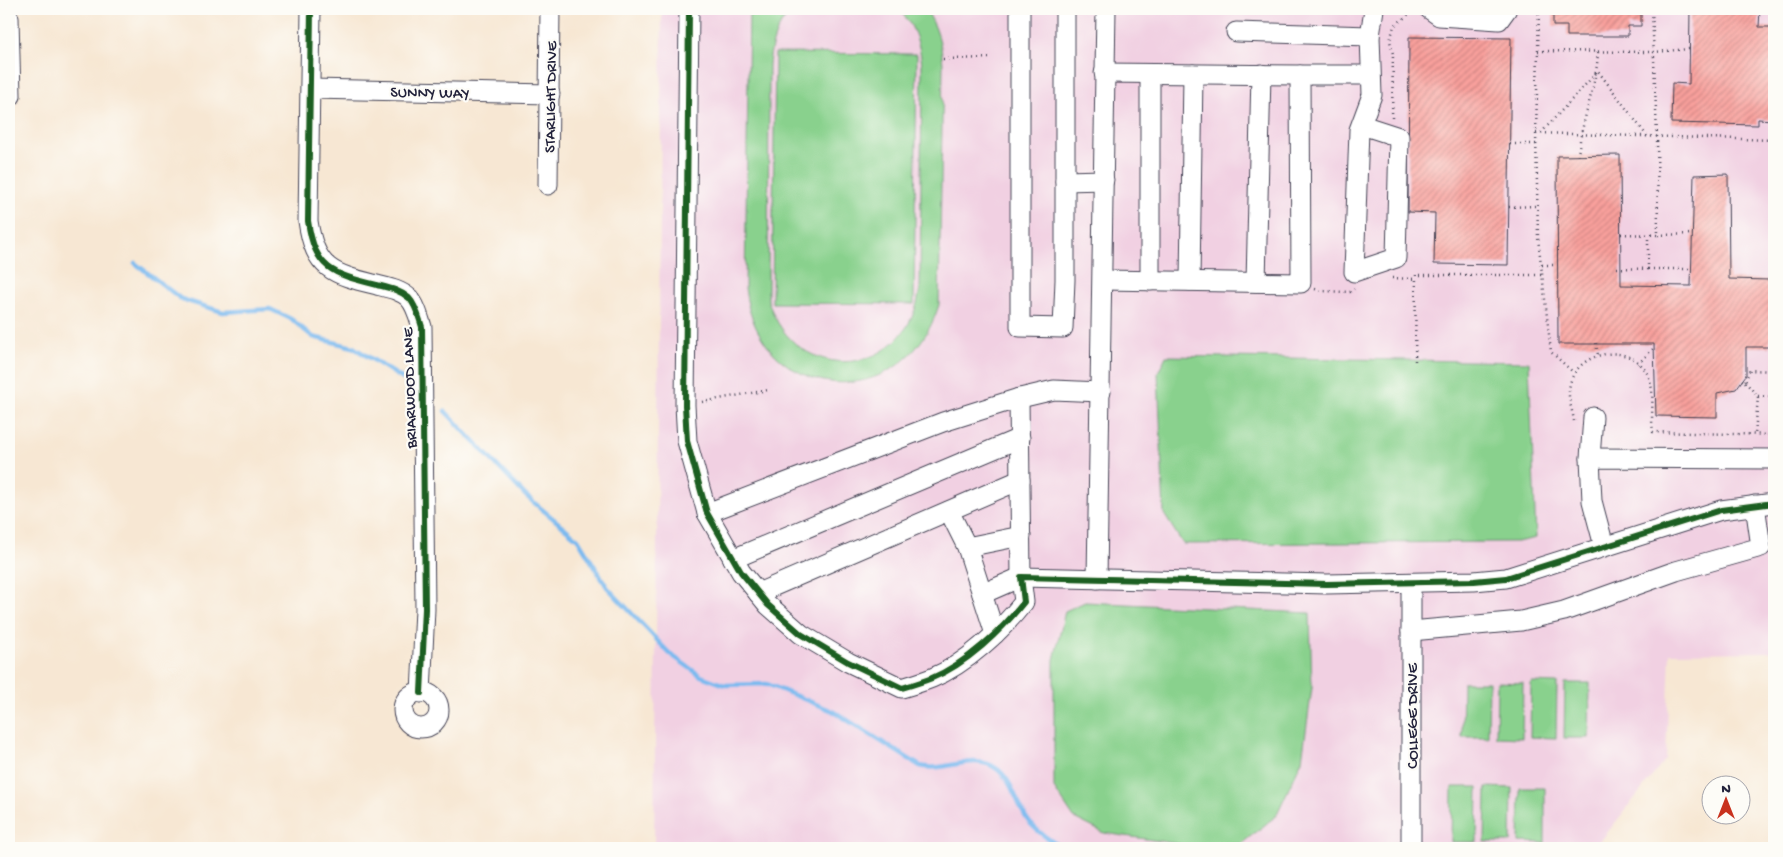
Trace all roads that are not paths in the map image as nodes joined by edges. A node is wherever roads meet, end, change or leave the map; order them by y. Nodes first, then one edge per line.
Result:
1 (311, 9) edge
2 (550, 9) edge
3 (689, 9) edge
4 (1020, 9) edge
5 (1065, 9) edge
6 (1106, 9) edge
7 (1374, 9) edge
8 (1429, 9) edge
9 (1507, 9) edge
10 (9, 18) edge
11 (1236, 32) dead end
12 (1370, 36) junction
13 (1104, 73) junction
14 (1150, 74) junction
15 (1193, 74) junction
16 (1261, 74) junction
17 (1300, 75) junction
18 (1370, 75) junction
19 (311, 89) junction
20 (550, 94) junction
21 (11, 96) dead end
22 (1362, 124) junction
23 (1065, 180) junction
24 (1104, 180) junction
25 (548, 185) dead end
26 (1103, 280) junction
27 (1150, 281) junction
28 (1190, 281) junction
29 (1256, 282) junction
30 (1101, 392) junction
31 (1019, 398) junction
32 (1593, 417) dead end
33 (1020, 438) junction
34 (1590, 458) junction
35 (1774, 459) edge
36 (1020, 480) junction
37 (1774, 503) edge
38 (1755, 505) junction
39 (949, 510) junction
40 (707, 513) junction
41 (1021, 536) junction
42 (1604, 546) junction
43 (967, 547) junction
44 (733, 559) junction
45 (1021, 577) junction
46 (1097, 579) junction
47 (1411, 583) junction
48 (758, 593) junction
49 (982, 594) junction
50 (1411, 631) junction
51 (995, 634) junction
52 (421, 693) dead end
53 (1411, 848) edge

1 - 19 street, BRIARWOOD LANE
2 - 20 street, STARLIGHT DRIVE
3 - 40 street
4 - 23 street
5 - 23 street
6 - 13 street
7 - 12 street
8 - 9 street
10 - 21 street
11 - 12 street
12 - 18 street
13 - 14 street
13 - 24 street
14 - 15 street
14 - 27 street
15 - 16 street
15 - 28 street
16 - 17 street
16 - 29 street
17 - 18 street
17 - 29 street
18 - 22 street
19 - 20 street, SUNNY WAY
19 - 52 street, BRIARWOOD LANE
20 - 25 street, STARLIGHT DRIVE
22 - 22 street
23 - 24 street
24 - 26 street
26 - 27 street
26 - 30 street
27 - 28 street
28 - 29 street
30 - 31 street
30 - 46 street
31 - 33 street
31 - 40 street
32 - 34 street
33 - 36 street
33 - 44 street
34 - 35 street
34 - 42 street
36 - 39 street
36 - 41 street
37 - 38 street
38 - 42 street
38 - 50 street
39 - 43 street
39 - 48 street
40 - 44 street
41 - 43 street
41 - 45 street
42 - 47 street
43 - 49 street
44 - 48 street
45 - 46 street
45 - 49 street
45 - 51 street
46 - 47 street
47 - 50 street, COLLEGE DRIVE
48 - 51 street
49 - 51 street
50 - 53 street, COLLEGE DRIVE

